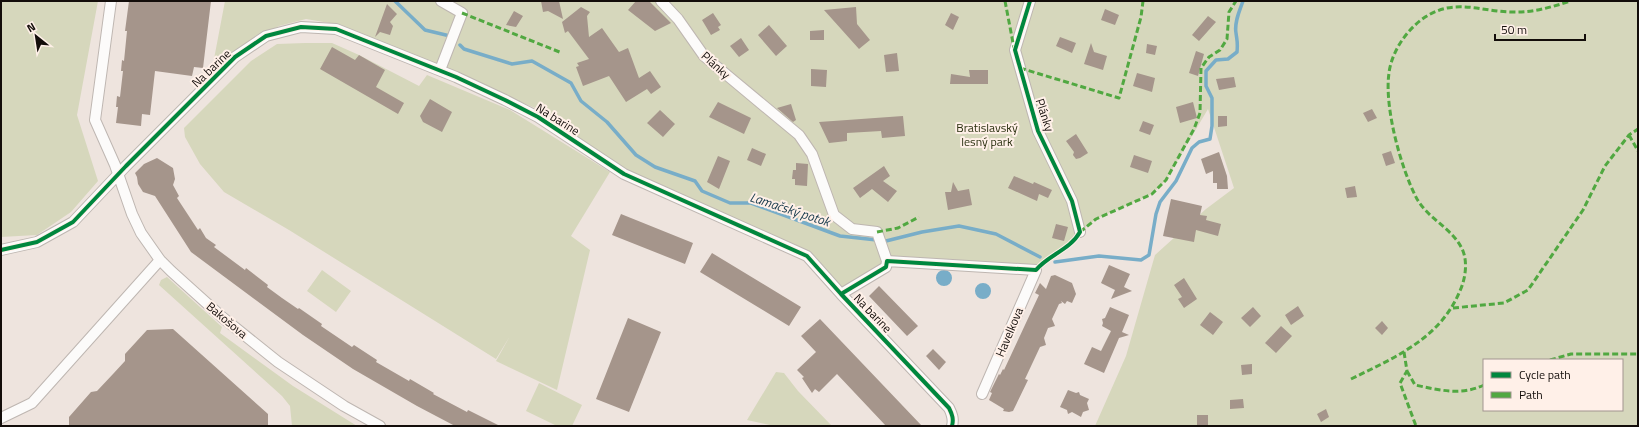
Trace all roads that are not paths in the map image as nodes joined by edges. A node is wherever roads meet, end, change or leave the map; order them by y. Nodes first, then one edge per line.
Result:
1 (111, 1) edge
2 (441, 1) edge
3 (661, 1) edge
4 (1030, 1) edge
5 (440, 70) junction
6 (119, 174) junction
7 (1080, 232) dead end
8 (1, 250) edge
9 (160, 260) junction
10 (887, 261) junction
11 (841, 294) junction
12 (982, 394) dead end
13 (3, 415) edge
14 (380, 426) edge
15 (952, 426) edge

1 - 6 street, Bakošova
2 - 5 street
3 - 10 street, Plánky
4 - 7 street, Plánky
5 - 6 street, Na barine
5 - 11 street, Na barine
6 - 8 street, Na barine
6 - 9 street, Bakošova
9 - 13 street
9 - 14 street, Bakošova
10 - 11 street
10 - 12 street, Havelkova
11 - 15 street, Na barine

